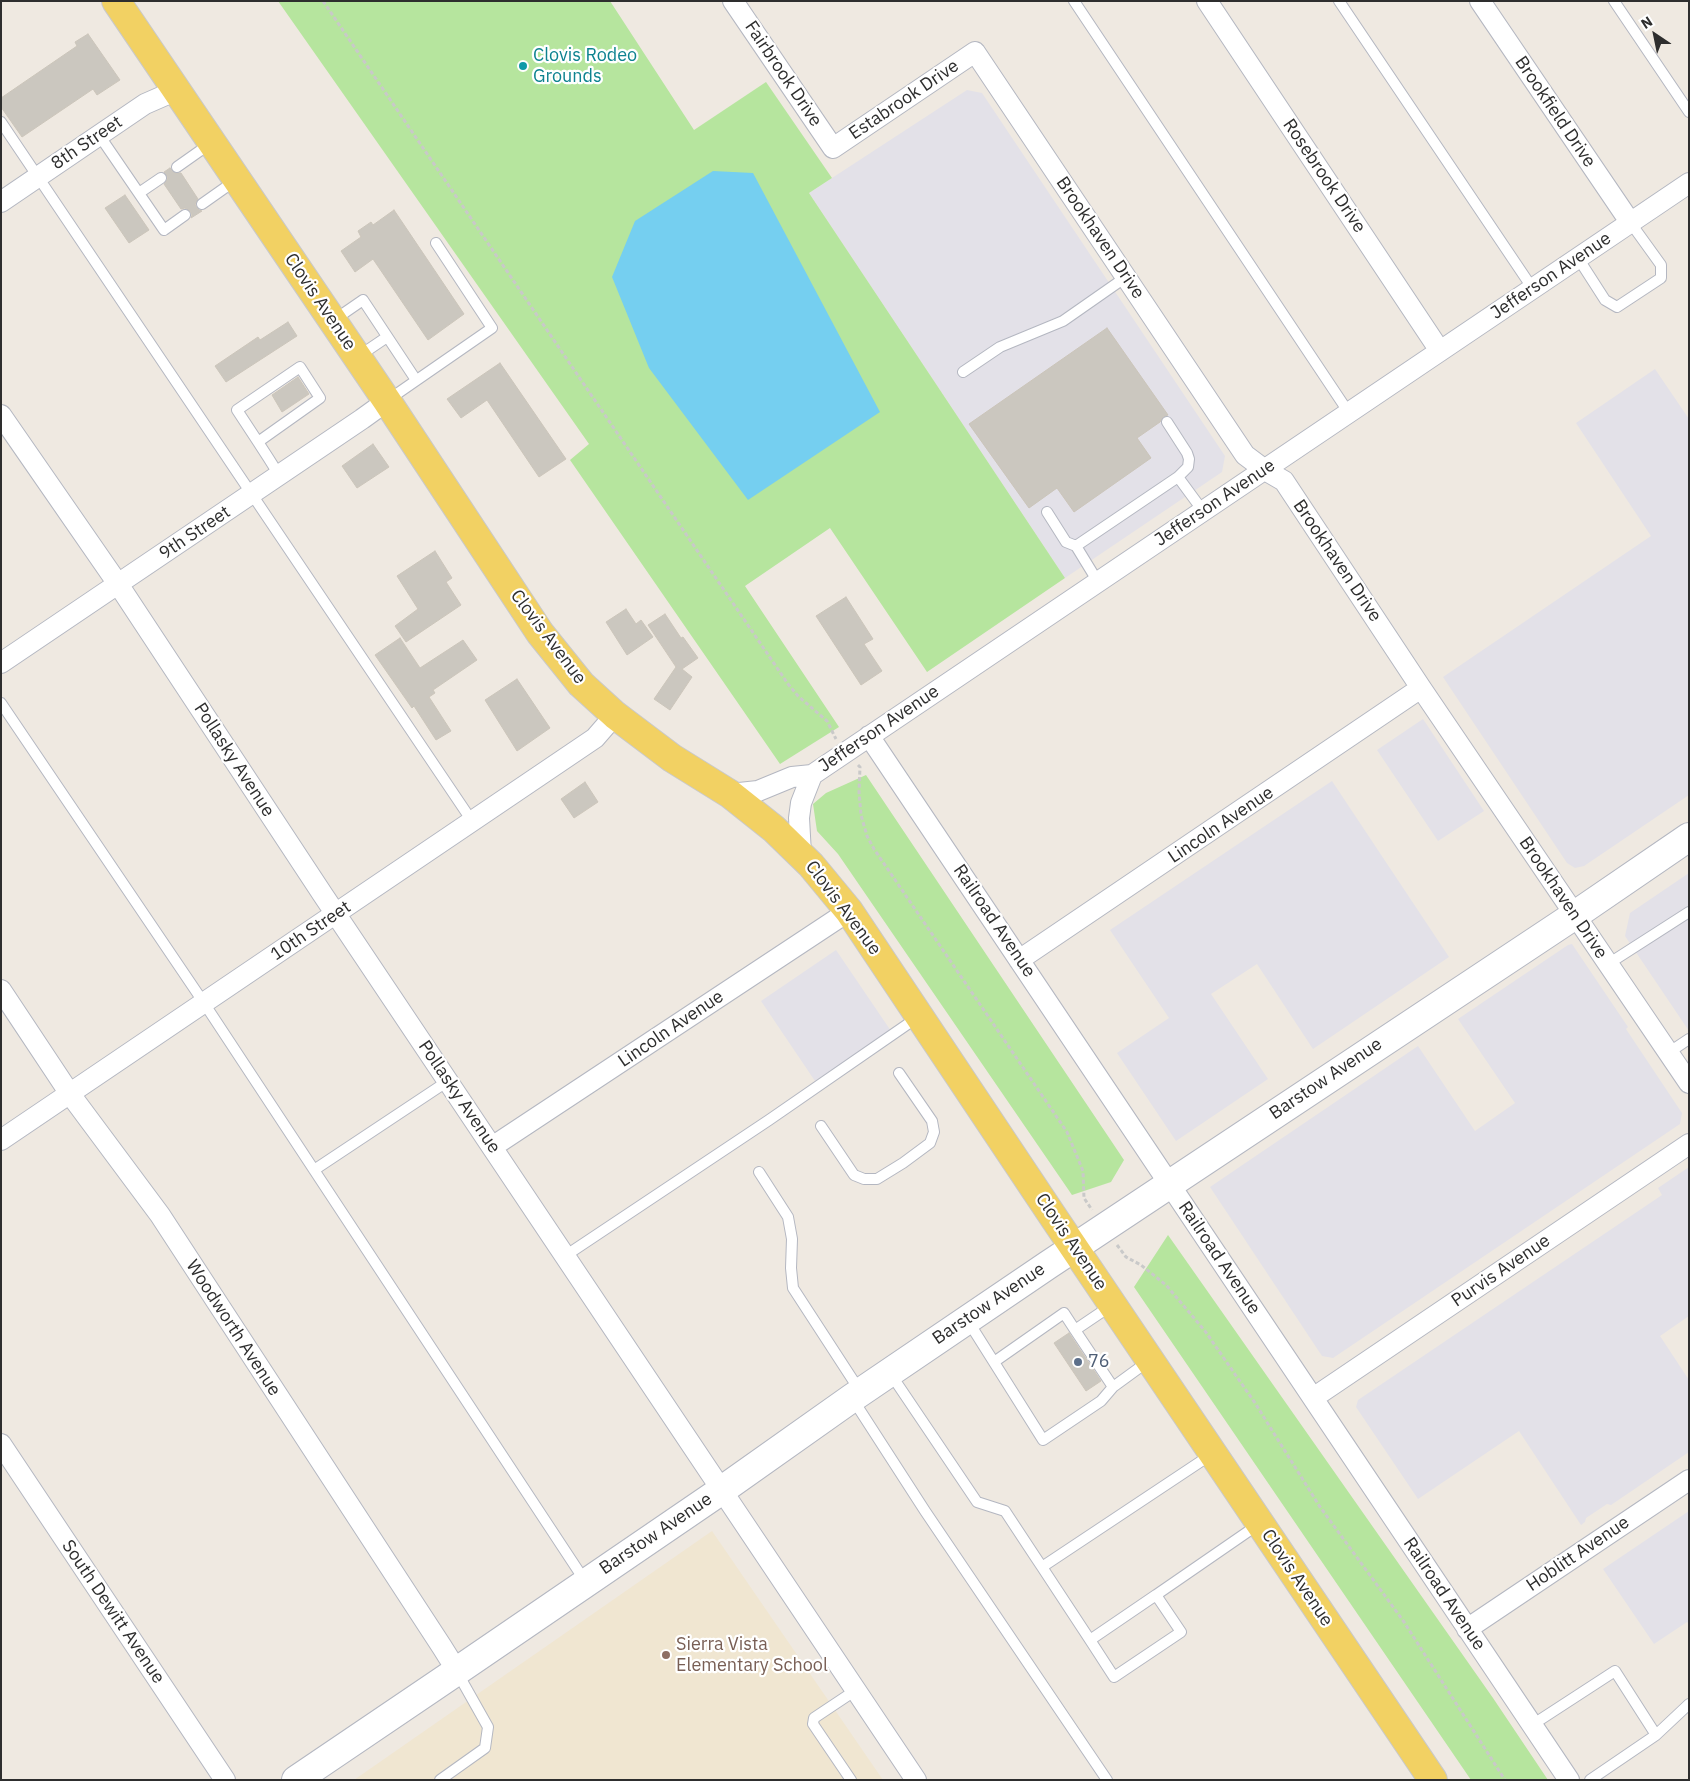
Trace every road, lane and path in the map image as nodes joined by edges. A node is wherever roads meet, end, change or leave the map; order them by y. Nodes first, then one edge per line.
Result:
1 (116, 1) edge
2 (323, 1) edge
3 (733, 1) edge
4 (1074, 1) edge
5 (1207, 1) edge
6 (1339, 1) edge
7 (1480, 1) edge
8 (1614, 1) edge
9 (975, 52) joint
10 (177, 90) junction
11 (1689, 112) edge
12 (1, 122) edge
13 (99, 135) junction
14 (212, 142) junction
15 (833, 148) joint
16 (177, 167) dead end
17 (38, 177) junction
18 (161, 178) dead end
19 (237, 180) junction
20 (1689, 183) edge
21 (139, 193) junction
22 (1, 202) edge
23 (202, 204) dead end
24 (185, 215) dead end
25 (1630, 222) junction
26 (436, 243) dead end
27 (1578, 258) junction
28 (1126, 277) junction
29 (1532, 289) junction
30 (333, 320) junction
31 (387, 337) junction
32 (1440, 351) junction
33 (357, 357) junction
34 (963, 372) dead end
35 (416, 380) junction
36 (387, 400) junction
37 (1349, 413) junction
38 (1, 415) edge
39 (1167, 422) dead end
40 (258, 442) junction
41 (1265, 470) junction
42 (279, 475) junction
43 (1178, 477) junction
44 (252, 494) junction
45 (1203, 511) junction
46 (1047, 512) dead end
47 (1076, 546) junction
48 (1098, 582) junction
49 (118, 584) junction
50 (1, 664) edge
51 (1421, 688) junction
52 (1, 703) edge
53 (615, 715) junction
54 (869, 736) junction
55 (846, 751) junction
56 (812, 774) junction
57 (730, 794) junction
58 (472, 821) junction
59 (1689, 837) edge
60 (801, 854) junction
61 (849, 911) junction
62 (1689, 912) edge
63 (336, 914) junction
64 (1575, 915) junction
65 (1019, 960) junction
66 (1608, 964) junction
67 (1, 990) edge
68 (204, 1003) junction
69 (919, 1016) junction
70 (1689, 1039) edge
71 (1668, 1053) junction
72 (899, 1073) dead end
73 (448, 1080) junction
74 (1689, 1083) edge
75 (70, 1094) junction
76 (821, 1126) dead end
77 (1, 1140) edge
78 (1689, 1144) edge
79 (492, 1147) junction
80 (314, 1170) junction
81 (759, 1172) dead end
82 (1169, 1183) junction
83 (1104, 1227) junction
84 (1074, 1247) junction
85 (565, 1256) junction
86 (1113, 1305) junction
87 (967, 1320) junction
88 (1075, 1330) junction
89 (1150, 1360) junction
90 (994, 1362) junction
91 (890, 1372) junction
92 (1113, 1386) junction
93 (856, 1395) junction
94 (1313, 1398) junction
95 (1, 1444) edge
96 (1213, 1453) junction
97 (1689, 1480) edge
98 (722, 1490) junction
99 (1260, 1523) junction
100 (1042, 1567) junction
101 (586, 1582) junction
102 (1156, 1595) junction
103 (1467, 1629) junction
104 (1090, 1640) junction
105 (456, 1672) junction
106 (856, 1690) junction
107 (1689, 1704) edge
108 (1532, 1725) junction
109 (1656, 1735) junction
110 (225, 1780) edge
111 (296, 1780) edge
112 (440, 1780) edge
113 (851, 1780) edge
114 (916, 1780) edge
115 (1107, 1780) edge
116 (1433, 1780) edge
117 (1506, 1780) edge
118 (1569, 1780) edge
119 (1590, 1780) edge

1 - 10 main road, Clovis Avenue
2 - 55 path
3 - 15 street, Fairbrook Drive
4 - 37 lane
5 - 32 street, Rosebrook Drive
6 - 29 lane
7 - 25 street, Brookfield Drive
8 - 11 lane
9 - 15 street, Estabrook Drive
9 - 28 street, Brookhaven Drive
10 - 13 street, 8th Street
10 - 14 main road, Clovis Avenue
12 - 17 lane
13 - 17 street, 8th Street
13 - 21 lane
14 - 16 lane
14 - 19 main road, Clovis Avenue
17 - 22 street, 8th Street
17 - 44 lane
18 - 21 lane
19 - 23 lane
19 - 30 main road, Clovis Avenue
20 - 25 street, Jefferson Avenue
21 - 24 lane
25 - 27 street, Jefferson Avenue
25 - 27 lane
26 - 35 lane
27 - 29 street, Jefferson Avenue
28 - 34 lane
28 - 41 street, Brookhaven Drive
29 - 32 street, Jefferson Avenue
30 - 31 lane
30 - 33 main road, Clovis Avenue
31 - 33 lane
31 - 35 lane
32 - 37 street, Jefferson Avenue
33 - 36 main road, Clovis Avenue
35 - 36 lane
36 - 42 street, 9th Street
36 - 53 main road, Clovis Avenue
37 - 41 street, Jefferson Avenue
38 - 49 street, Pollasky Avenue
39 - 43 lane
40 - 40 lane
40 - 42 lane
41 - 45 street, Jefferson Avenue
41 - 51 street, Brookhaven Drive
42 - 44 street, 9th Street
43 - 45 lane
43 - 47 lane
44 - 49 street, 9th Street
44 - 58 lane
45 - 48 street, Jefferson Avenue
46 - 47 lane
47 - 48 lane
48 - 54 street, Jefferson Avenue
49 - 50 street, 9th Street
49 - 63 street, Pollasky Avenue
51 - 64 street, Brookhaven Drive
51 - 65 street, Lincoln Avenue
52 - 68 lane
53 - 57 main road, Clovis Avenue
53 - 58 street, 10th Street
54 - 55 street, Jefferson Avenue
54 - 65 street, Railroad Avenue
55 - 56 street, Jefferson Avenue
55 - 83 path
56 - 57 street, Jefferson Avenue
56 - 60 street
57 - 60 main road, Clovis Avenue
58 - 63 street, 10th Street
59 - 64 main road, Barstow Avenue
60 - 61 main road, Clovis Avenue
61 - 69 main road, Clovis Avenue
61 - 79 street, Lincoln Avenue
62 - 66 lane
63 - 68 street, 10th Street
63 - 73 street, Pollasky Avenue
64 - 66 street, Brookhaven Drive
64 - 82 main road, Barstow Avenue
65 - 82 street, Railroad Avenue
66 - 71 street, Brookhaven Drive
67 - 75 street, Woodworth Avenue
68 - 75 street, 10th Street
68 - 80 lane
69 - 84 main road, Clovis Avenue
69 - 85 lane
70 - 71 lane
71 - 74 street, Brookhaven Drive
72 - 76 lane
73 - 79 street, Pollasky Avenue
73 - 80 lane
75 - 77 street, 10th Street
75 - 105 street, Woodworth Avenue
78 - 94 street, Purvis Avenue
79 - 85 street, Pollasky Avenue
80 - 101 lane
81 - 93 lane
82 - 83 main road, Barstow Avenue
82 - 94 street, Railroad Avenue
83 - 84 main road, Barstow Avenue
83 - 117 path
84 - 86 main road, Clovis Avenue
84 - 87 main road, Barstow Avenue
85 - 98 street, Pollasky Avenue
86 - 88 lane
86 - 89 main road, Clovis Avenue
87 - 90 lane
87 - 91 main road, Barstow Avenue
88 - 90 lane
88 - 92 lane
89 - 92 lane
89 - 96 main road, Clovis Avenue
90 - 92 lane
91 - 93 main road, Barstow Avenue
91 - 100 lane
93 - 98 main road, Barstow Avenue
93 - 115 lane
94 - 103 street, Railroad Avenue
95 - 110 street, South Dewitt Avenue
96 - 99 main road, Clovis Avenue
96 - 100 lane
97 - 103 street, Hoblitt Avenue
98 - 101 main road, Barstow Avenue
98 - 106 street, Pollasky Avenue
99 - 102 lane
99 - 116 main road, Clovis Avenue
100 - 104 lane
101 - 105 main road, Barstow Avenue
102 - 104 lane
102 - 104 lane
103 - 108 street, Railroad Avenue
105 - 111 main road, Barstow Avenue
105 - 112 lane
106 - 113 lane
106 - 114 street, Pollasky Avenue
107 - 109 lane
108 - 109 lane
108 - 118 street, Railroad Avenue
109 - 119 lane

